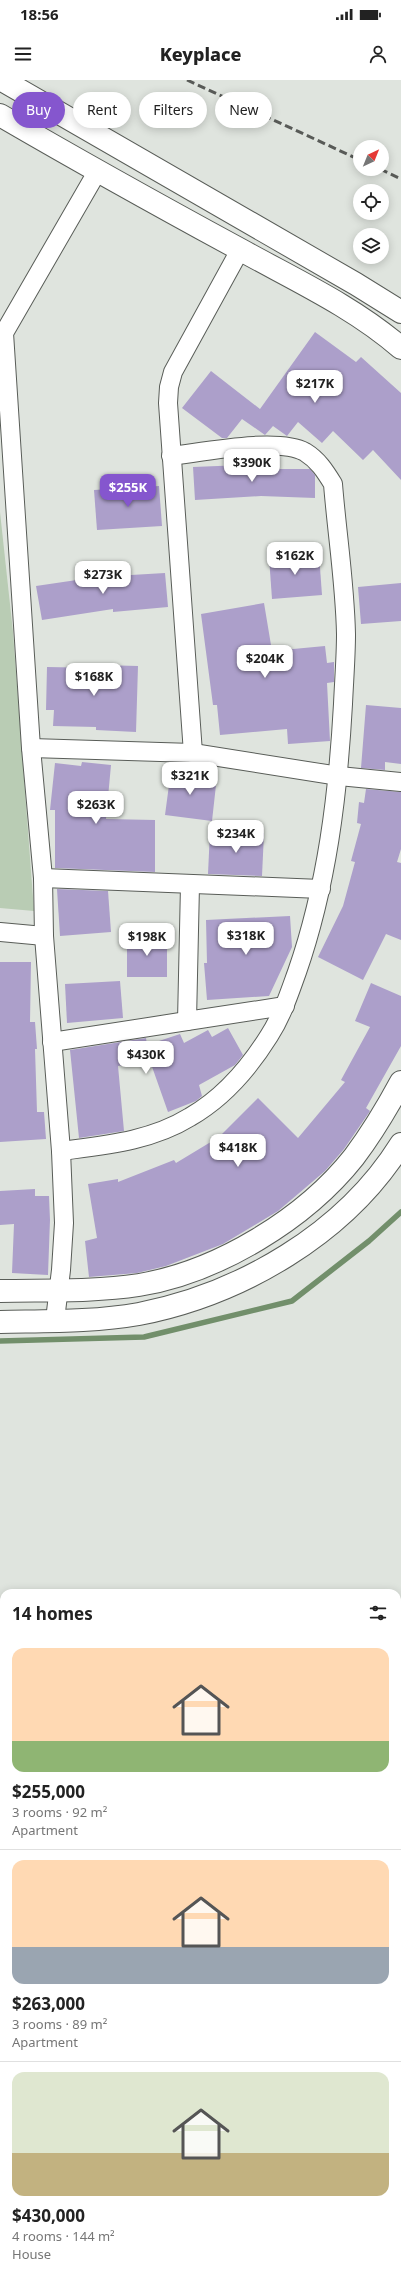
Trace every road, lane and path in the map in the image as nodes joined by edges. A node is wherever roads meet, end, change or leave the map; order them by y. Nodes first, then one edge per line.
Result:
1 (2, 80) edge
2 (0, 115) edge
3 (96, 172) junction
4 (240, 250) junction
5 (398, 308) edge
6 (2, 333) edge
7 (401, 348) edge
8 (171, 456) junction
9 (31, 748) junction
10 (193, 753) junction
11 (339, 776) junction
12 (401, 782) edge
13 (42, 878) junction
14 (190, 885) junction
15 (322, 889) junction
16 (0, 932) edge
17 (44, 936) junction
18 (285, 1006) junction
19 (187, 1021) junction
20 (52, 1042) junction
21 (401, 1082) edge
22 (401, 1144) edge
23 (61, 1151) junction
24 (58, 1290) junction
25 (0, 1291) edge
26 (55, 1320) junction
27 (0, 1322) edge

1 - 5 street
2 - 3 street
3 - 4 street
3 - 6 street
4 - 7 street
4 - 8 street
6 - 9 street
8 - 10 street
8 - 11 street
9 - 10 street
9 - 13 street
10 - 11 street
11 - 12 street
11 - 15 street
13 - 14 street
13 - 17 street
14 - 15 street
14 - 19 street
15 - 18 street
16 - 17 street
17 - 20 street
18 - 19 street
18 - 23 street
19 - 20 street
20 - 23 street
21 - 24 street
22 - 26 street
23 - 24 street
24 - 25 street
24 - 26 street
26 - 27 street

